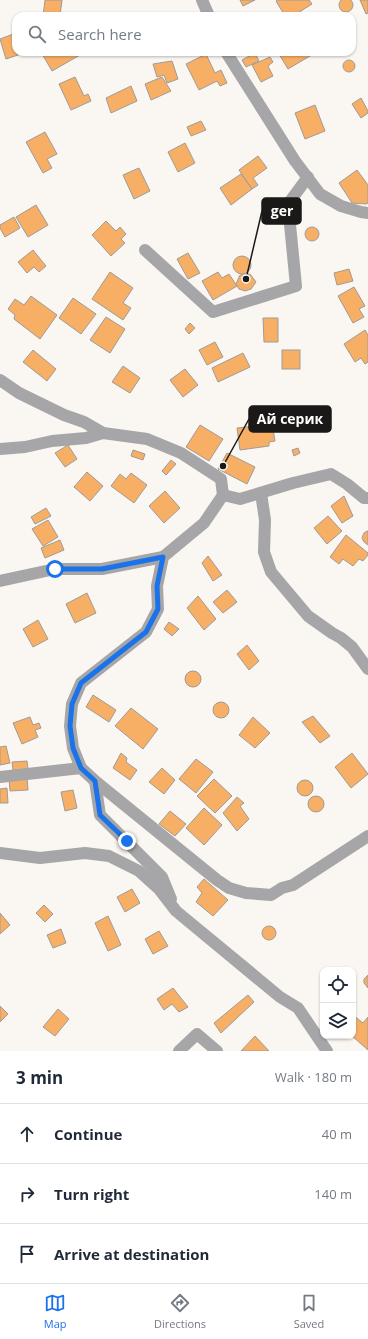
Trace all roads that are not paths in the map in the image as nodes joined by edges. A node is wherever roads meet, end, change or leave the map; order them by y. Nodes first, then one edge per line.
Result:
1 (202, 0) edge
2 (208, 12) edge
3 (229, 56) edge
4 (308, 177) junction
5 (368, 213) edge
6 (145, 250) dead end
7 (0, 380) edge
8 (103, 433) junction
9 (0, 449) edge
10 (261, 492) junction
11 (223, 495) junction
12 (368, 498) edge
13 (163, 557) junction
14 (0, 581) edge
15 (368, 669) edge
16 (81, 768) junction
17 (0, 777) edge
18 (95, 781) junction
19 (368, 836) edge
20 (0, 853) edge
21 (176, 911) junction
22 (179, 1051) edge
23 (217, 1051) edge
24 (327, 1051) edge

1 - 2 street
3 - 4 street
4 - 5 street
4 - 6 street
7 - 8 street
8 - 9 street
8 - 11 street
10 - 11 street
10 - 12 street
10 - 15 street
11 - 13 street
13 - 14 street
13 - 16 street
16 - 17 street
16 - 18 street
18 - 19 street
18 - 21 street
20 - 21 street
21 - 24 street
22 - 23 street

